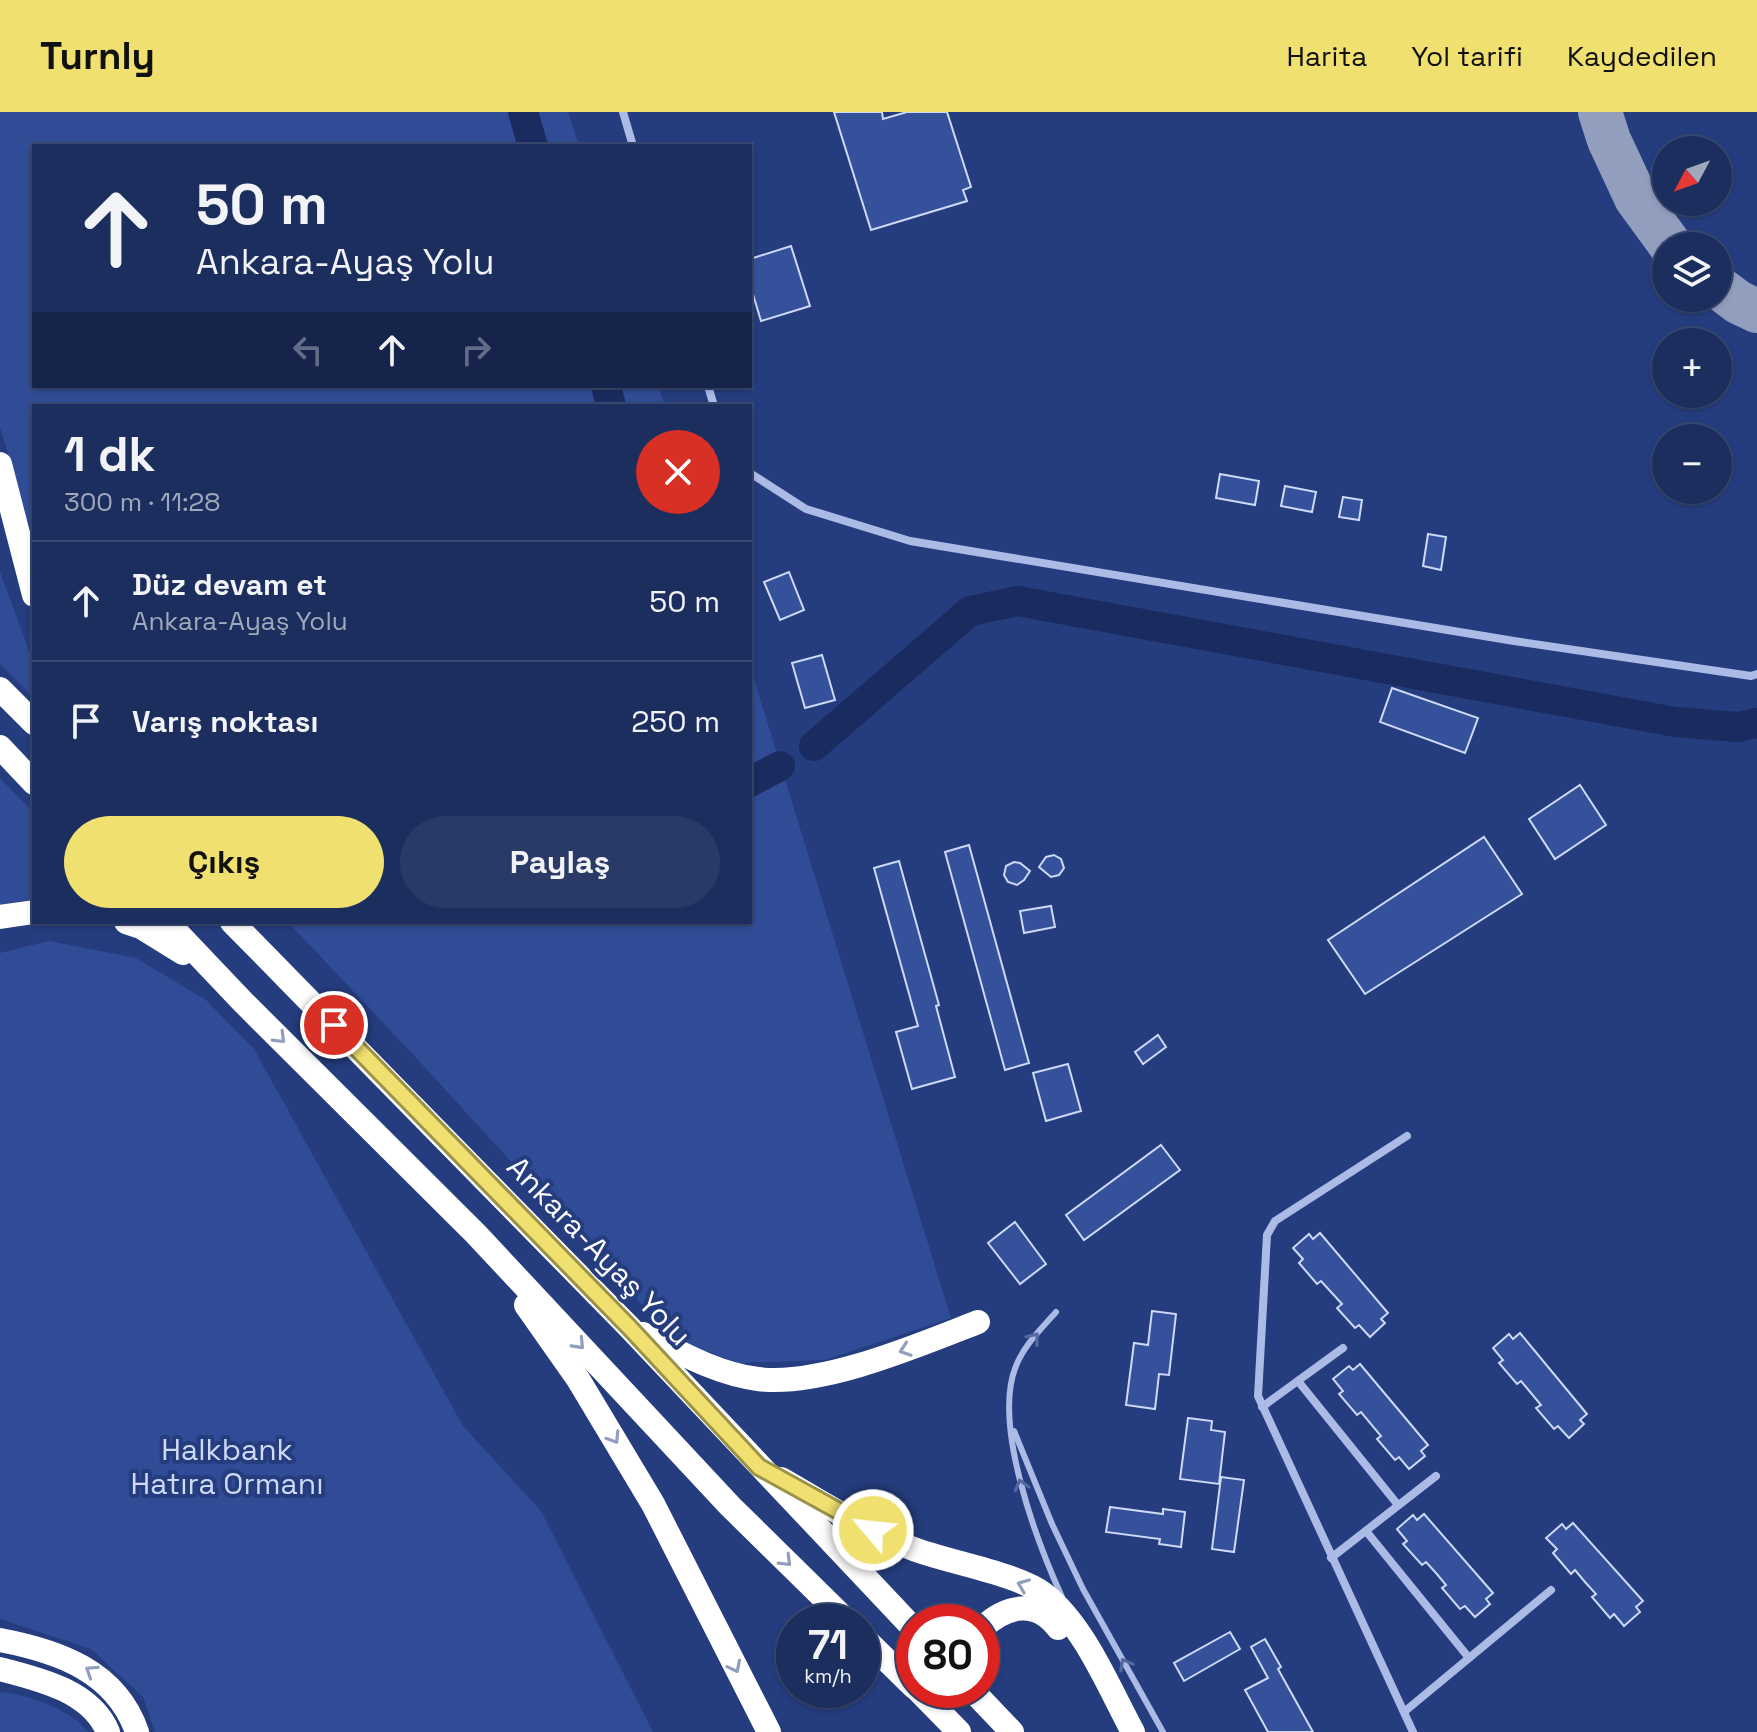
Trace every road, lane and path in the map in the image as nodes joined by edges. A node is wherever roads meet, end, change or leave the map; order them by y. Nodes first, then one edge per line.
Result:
1 (623, 112) edge
2 (632, 144) edge
3 (0, 464) edge
4 (752, 474) edge
5 (32, 587) edge
6 (1757, 674) edge
7 (0, 689) edge
8 (32, 721) edge
9 (0, 747) edge
10 (32, 781) edge
11 (32, 912) edge
12 (0, 917) edge
13 (130, 924) edge
14 (169, 924) edge
15 (234, 924) edge
16 (247, 924) edge
17 (243, 1002) junction
18 (313, 1004) junction
19 (1407, 1136) dead end
20 (476, 1234) junction
21 (1056, 1312) dead end
22 (978, 1322) dead end
23 (630, 1328) junction
24 (1343, 1348) dead end
25 (1298, 1381) junction
26 (1262, 1407) junction
27 (1011, 1423) junction
28 (759, 1467) junction
29 (1436, 1476) dead end
30 (1398, 1505) junction
31 (1366, 1531) junction
32 (1331, 1558) junction
33 (1551, 1590) dead end
34 (830, 1604) edge
35 (896, 1610) edge
36 (1000, 1616) edge
37 (1080, 1636) junction
38 (0, 1640) edge
39 (880, 1654) edge
40 (1469, 1658) junction
41 (0, 1669) edge
42 (896, 1670) edge
43 (936, 1708) edge
44 (991, 1708) edge
45 (1404, 1712) junction
46 (108, 1732) edge
47 (137, 1732) edge
48 (769, 1732) edge
49 (959, 1732) edge
50 (1012, 1732) edge
51 (1118, 1732) edge
52 (1133, 1732) edge
53 (1163, 1732) edge
54 (1413, 1732) edge

1 - 2 street
3 - 5 highway
4 - 6 street
7 - 8 highway
9 - 10 highway
11 - 12 highway
13 - 17 highway
14 - 17 highway
15 - 18 highway, Ankara-Ayaş Yolu
16 - 18 highway
17 -> 20 highway
18 - 23 highway, Ankara-Ayaş Yolu
19 - 26 street
20 -> 34 highway
20 -> 48 highway
27 -> 21 lane
22 -> 23 highway
23 - 28 highway, Ankara-Ayaş Yolu
24 - 25 street
25 - 26 street
25 - 30 street
26 - 32 street
37 -> 27 lane
53 -> 27 lane
28 - 35 highway, Ankara-Ayaş Yolu
37 -> 28 highway
29 - 30 street
30 - 31 street
31 - 32 street
31 - 40 street
32 - 45 street
33 - 40 street
36 - 51 highway
37 - 52 highway
47 -> 38 highway
39 - 42 highway
40 - 45 street
41 - 46 highway
43 - 49 highway
44 - 50 highway
45 - 54 street

